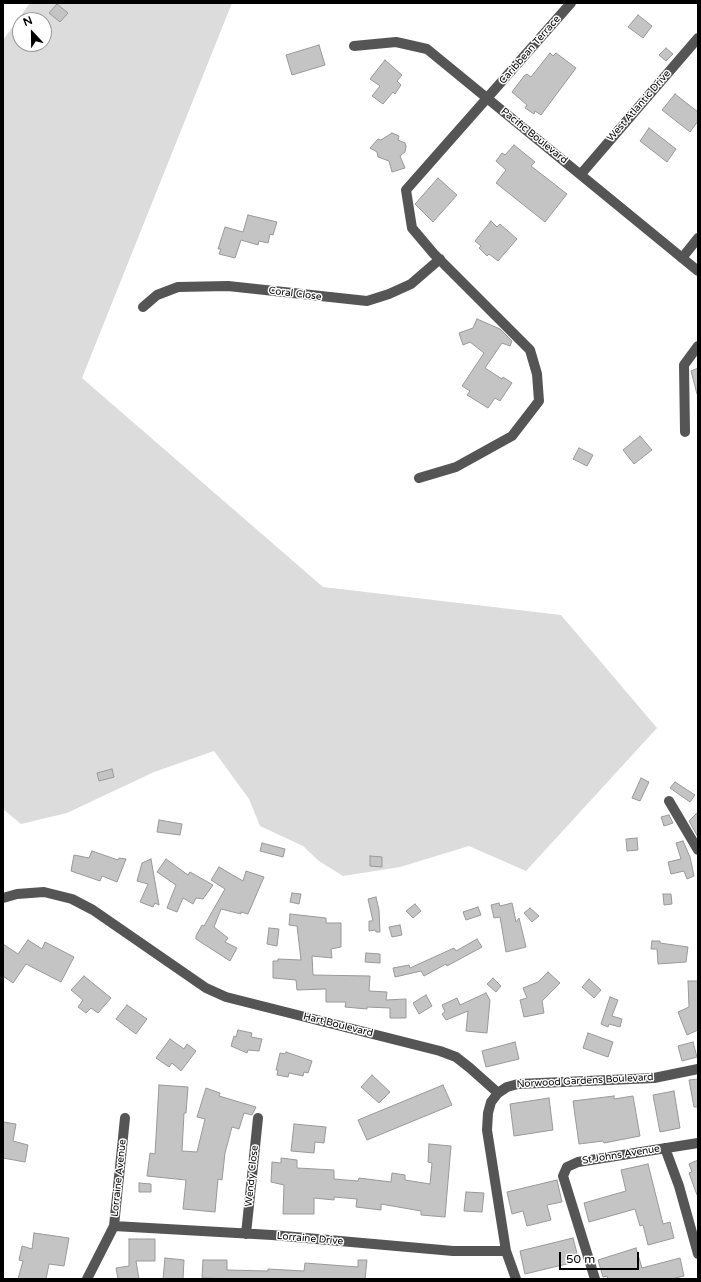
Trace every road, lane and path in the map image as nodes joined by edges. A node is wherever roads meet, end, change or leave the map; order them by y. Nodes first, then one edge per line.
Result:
1 (571, 3) edge
2 (698, 38) edge
3 (354, 46) dead end
4 (488, 98) junction
5 (581, 174) junction
6 (698, 238) edge
7 (682, 258) junction
8 (440, 259) junction
9 (698, 271) edge
10 (143, 307) dead end
11 (698, 346) edge
12 (685, 432) dead end
13 (419, 478) dead end
14 (669, 801) dead end
15 (698, 850) edge
16 (3, 898) edge
17 (698, 1069) edge
18 (498, 1093) junction
19 (125, 1118) dead end
20 (258, 1118) dead end
21 (698, 1143) edge
22 (665, 1148) junction
23 (114, 1226) junction
24 (246, 1234) junction
25 (506, 1251) junction
26 (698, 1254) edge
27 (87, 1279) edge
28 (516, 1279) edge
29 (595, 1279) edge

1 - 4 street, Caribbean Terrace
2 - 5 street, West Atlantic Drive
3 - 4 street, Pacific Boulevard
4 - 5 street, Pacific Boulevard
4 - 8 street, Caribbean Terrace
5 - 7 street, Pacific Boulevard
6 - 7 street
7 - 9 street, Pacific Boulevard
8 - 10 street, Coral Close
8 - 13 street
11 - 12 street
14 - 15 street
16 - 18 street, Hart Boulevard
17 - 18 street, Norwood Gardens Boulevard
18 - 25 street
19 - 23 street, Lorraine Avenue
20 - 24 street, Wendy Close
21 - 22 street, St Johns Avenue
22 - 26 street
22 - 29 street, St Johns Avenue
23 - 24 street, Lorraine Drive
23 - 27 street, Lorraine Avenue
24 - 25 street, Lorraine Drive
25 - 28 street

